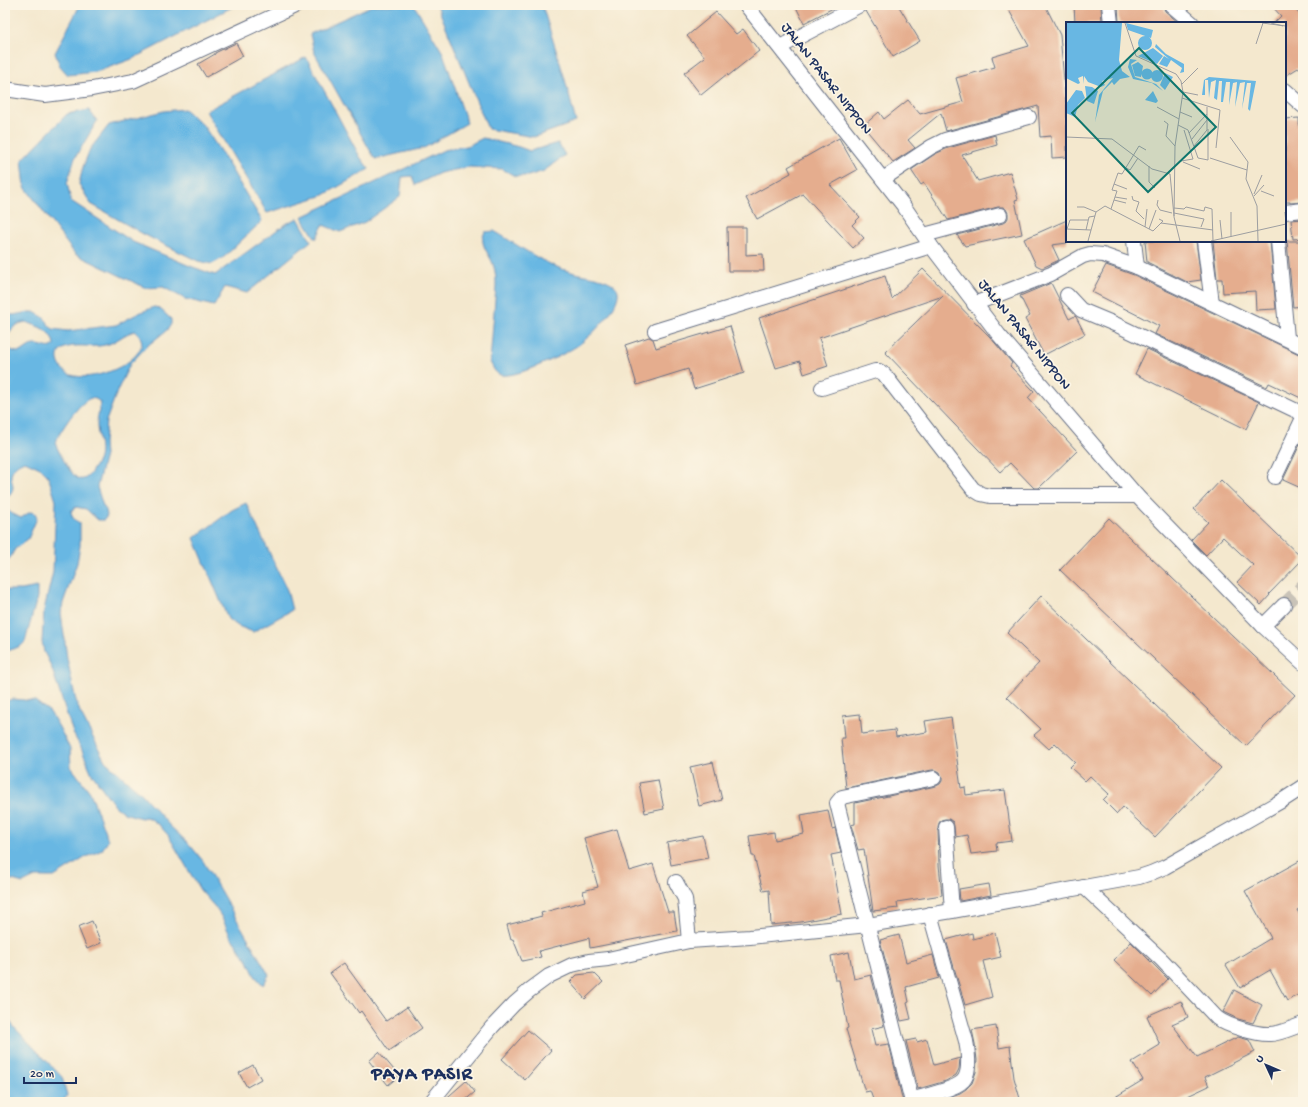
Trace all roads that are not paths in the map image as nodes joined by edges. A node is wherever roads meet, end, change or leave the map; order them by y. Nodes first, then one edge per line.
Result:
1 (297, 5) edge
2 (746, 5) edge
3 (860, 5) edge
4 (1109, 5) edge
5 (1178, 14) edge
6 (1111, 22) edge
7 (1190, 22) edge
8 (780, 47) junction
9 (5, 89) edge
10 (1286, 91) edge
11 (1303, 106) edge
12 (1029, 117) dead end
13 (883, 179) junction
14 (1303, 210) edge
15 (1286, 212) edge
16 (1000, 215) dead end
17 (928, 240) junction
18 (1134, 242) edge
19 (1204, 242) edge
20 (1278, 242) edge
21 (1137, 267) junction
22 (1067, 295) dead end
23 (1212, 303) junction
24 (974, 304) junction
25 (655, 331) dead end
26 (1286, 338) junction
27 (1303, 347) edge
28 (822, 388) dead end
29 (1303, 414) edge
30 (1303, 418) edge
31 (1275, 477) dead end
32 (1137, 496) junction
33 (1284, 605) tunnel mouth
34 (1263, 626) junction
35 (1303, 663) edge
36 (934, 778) dead end
37 (1303, 787) edge
38 (946, 826) dead end
39 (676, 882) dead end
40 (1084, 886) junction
41 (952, 911) junction
42 (930, 914) junction
43 (868, 925) junction
44 (689, 941) junction
45 (1303, 1024) edge
46 (911, 1101) edge
47 (432, 1102) edge

1 - 9 street
2 - 8 street, JALAN PASAR NIPPON
3 - 8 street
4 - 6 street
5 - 7 street
8 - 13 street, JALAN PASAR NIPPON
10 - 11 street
12 - 13 street
13 - 17 street, JALAN PASAR NIPPON
14 - 15 street
16 - 17 street
17 - 24 street, JALAN PASAR NIPPON
17 - 25 street
18 - 21 street
19 - 23 street
20 - 26 street
21 - 23 street
21 - 24 street
22 - 29 street
23 - 26 street
24 - 32 street, JALAN PASAR NIPPON
26 - 27 street
28 - 32 street
30 - 31 street
32 - 34 street, JALAN PASAR NIPPON
33 - 34 street
34 - 35 street, JALAN PASAR NIPPON
36 - 43 street
37 - 40 street
38 - 41 street
39 - 44 street
40 - 41 street
40 - 45 street
41 - 42 street
42 - 43 street
42 - 46 street
43 - 44 street
43 - 46 street
44 - 47 street

